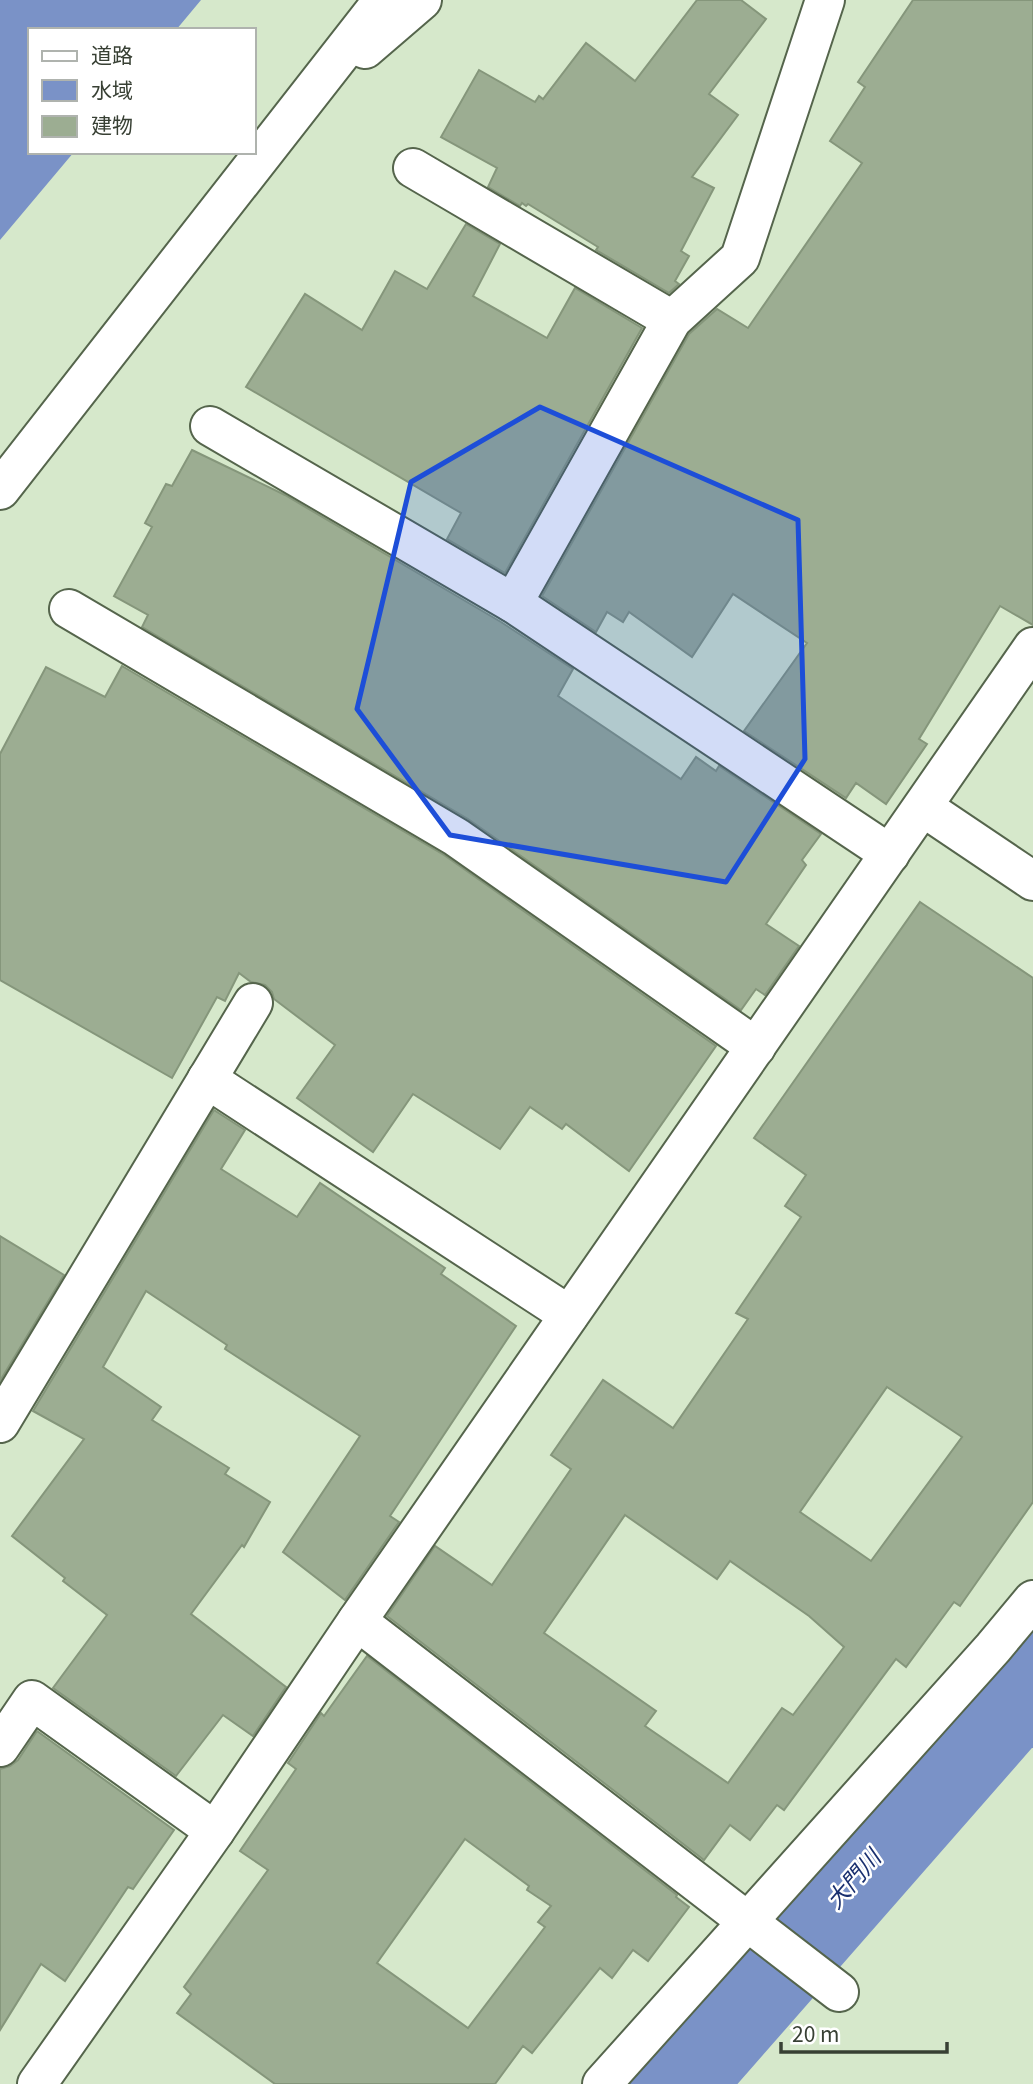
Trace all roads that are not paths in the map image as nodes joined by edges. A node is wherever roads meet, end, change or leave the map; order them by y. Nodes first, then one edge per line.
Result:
1 (383, 0) edge
2 (422, 0) edge
3 (825, 0) edge
4 (298, 108) junction
5 (412, 168) dead end
6 (672, 320) junction
7 (210, 426) dead end
8 (0, 490) edge
9 (513, 603) junction
10 (69, 609) dead end
11 (1033, 647) edge
12 (923, 807) junction
13 (890, 854) junction
14 (1033, 881) edge
15 (253, 1003) dead end
16 (756, 1047) junction
17 (207, 1079) junction
18 (569, 1315) junction
19 (0, 1423) edge
20 (1033, 1600) edge
21 (356, 1621) junction
22 (0, 1747) edge
23 (215, 1831) junction
24 (748, 1920) junction
25 (839, 1992) dead end
26 (37, 2084) edge
27 (602, 2084) edge

1 - 4 street
2 - 4 street
3 - 6 street
4 - 8 street
5 - 6 street
6 - 9 street
7 - 9 street
9 - 13 street
10 - 16 street
11 - 12 street
12 - 13 street
12 - 14 street
13 - 16 street
15 - 17 street
16 - 18 street
17 - 18 street
17 - 19 street
18 - 21 street
20 - 24 street
21 - 23 street
21 - 24 street
22 - 23 street
23 - 26 street
24 - 25 street
24 - 27 street

